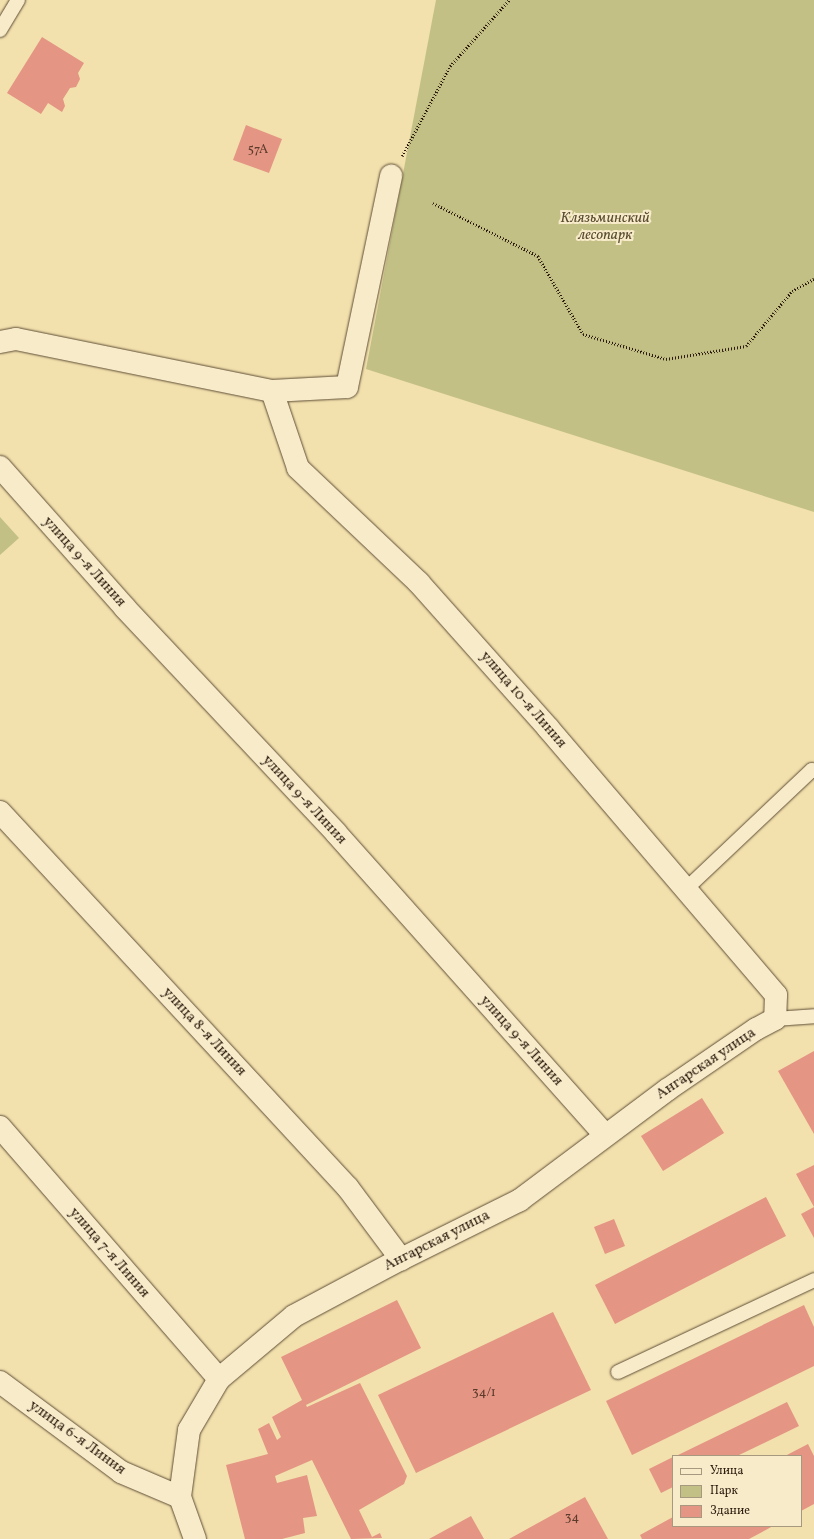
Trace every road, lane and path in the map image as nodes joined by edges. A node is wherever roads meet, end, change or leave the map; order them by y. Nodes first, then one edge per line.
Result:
1 (18, 0) edge
2 (509, 0) edge
3 (0, 30) edge
4 (391, 176) joint
5 (434, 203) dead end
6 (814, 279) edge
7 (5, 338) edge
8 (275, 399) junction
9 (0, 467) edge
10 (814, 772) edge
11 (0, 812) edge
12 (686, 889) junction
13 (814, 1016) edge
14 (775, 1020) junction
15 (0, 1127) edge
16 (605, 1135) junction
17 (401, 1259) junction
18 (814, 1280) edge
19 (618, 1372) dead end
20 (219, 1379) junction
21 (0, 1382) edge
22 (180, 1497) junction
23 (195, 1539) edge

1 - 3 lane
2 - 4 path
4 - 8 street
5 - 6 path
7 - 8 street
8 - 12 street, улица 10-я Линия
9 - 16 street, улица 9-я Линия
10 - 12 lane
11 - 17 street, улица 8-я Линия
12 - 14 street, улица 10-я Линия
13 - 14 lane
14 - 16 street, Ангарская улица
15 - 20 street, улица 7-я Линия
16 - 17 street, Ангарская улица
17 - 20 street, Ангарская улица
18 - 19 lane
20 - 22 street, Ангарская улица
21 - 22 street, улица 6-я Линия
22 - 23 street, Ангарская улица

